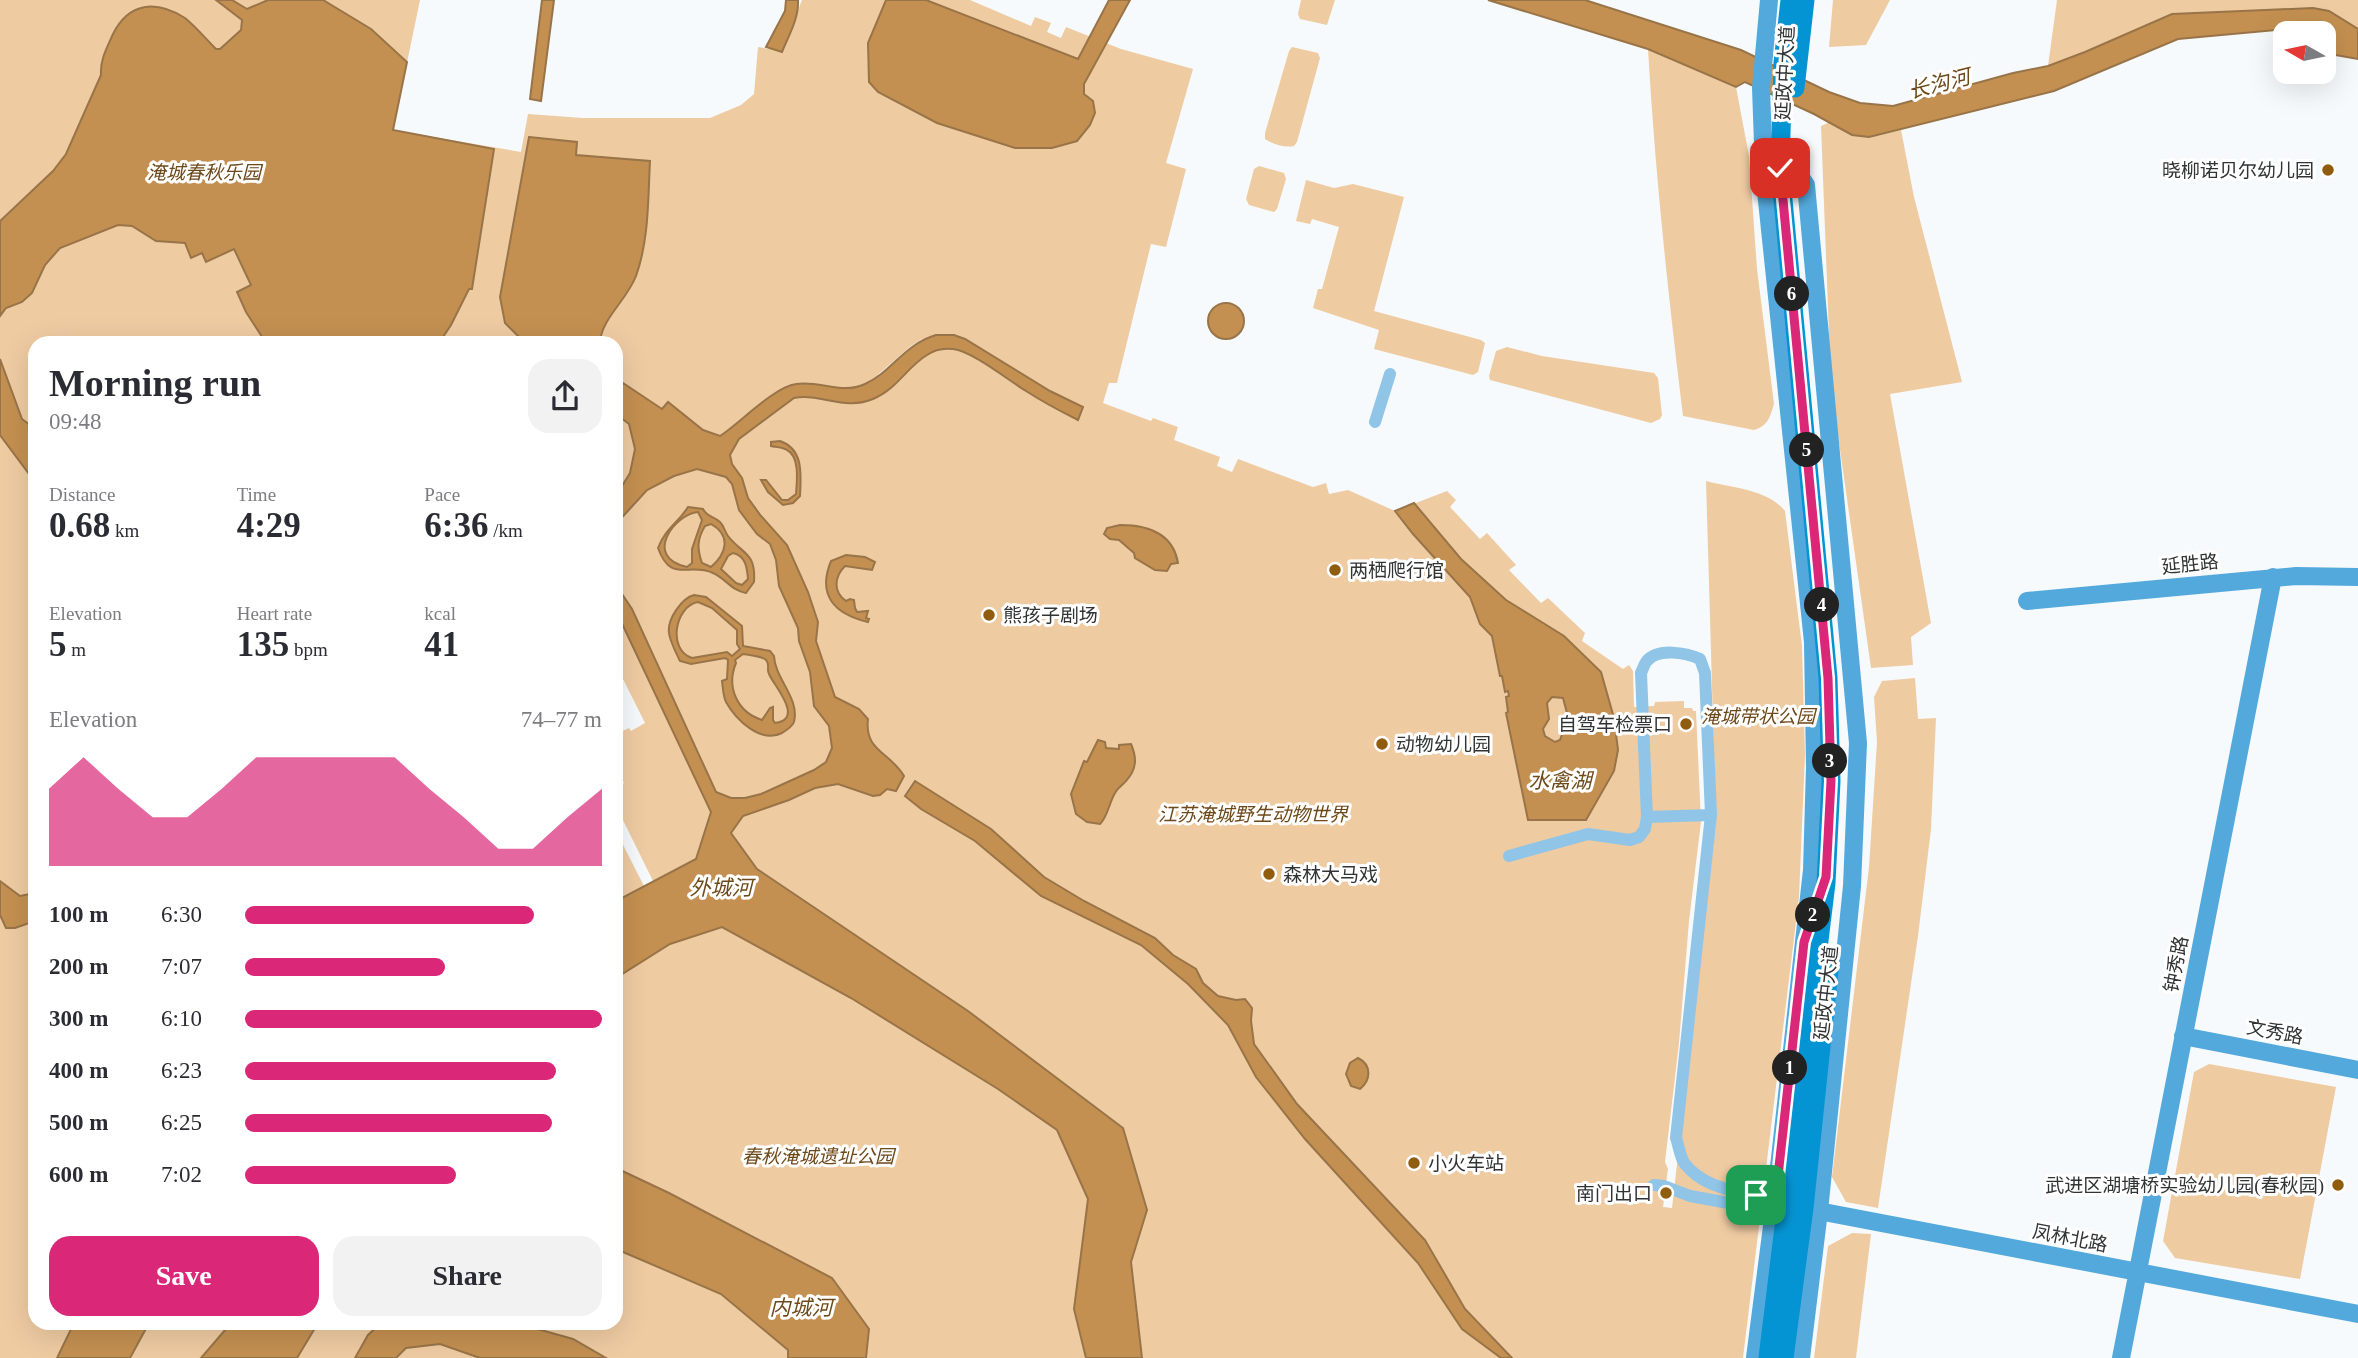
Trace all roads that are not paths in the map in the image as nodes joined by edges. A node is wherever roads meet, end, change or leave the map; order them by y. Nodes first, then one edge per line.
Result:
1 (1769, 0) edge
2 (1790, 0) edge
3 (1805, 0) edge
4 (1790, 64) junction
5 (1786, 167) junction
6 (1390, 374) dead end
7 (1375, 422) dead end
8 (2273, 577) junction
9 (2358, 577) edge
10 (2027, 601) dead end
11 (1711, 815) junction
12 (1647, 817) junction
13 (1509, 856) dead end
14 (1826, 877) junction
15 (1804, 942) junction
16 (2183, 1036) junction
17 (2358, 1070) edge
18 (1654, 1185) dead end
19 (1796, 1207) junction
20 (2136, 1272) junction
21 (2358, 1314) edge
22 (1755, 1358) edge
23 (1768, 1358) edge
24 (1784, 1358) edge
25 (1801, 1358) edge
26 (2121, 1358) edge

1 - 15 street
2 - 4 main road, 延政中大道
3 - 4 main road, 延政中大道
4 - 5 main road, 延政中大道
5 - 14 main road, 延政中大道
5 - 19 main road, 延政中大道
6 - 7 street
8 - 9 street, 延胜路
8 - 10 street, 延胜路
8 - 16 street, 钟秀路
11 - 12 street
11 - 12 street
11 - 19 street
12 - 13 street
14 - 15 main road
14 - 19 main road, 延政中大道
15 - 19 street
16 - 17 street, 文秀路
16 - 20 street, 钟秀路
18 - 19 street
19 - 20 street, 凤林北路
19 - 22 street
19 - 23 main road, 延政中大道
19 - 24 main road, 延政中大道
19 - 25 street
20 - 21 street, 凤林北路
20 - 26 street, 钟秀路

